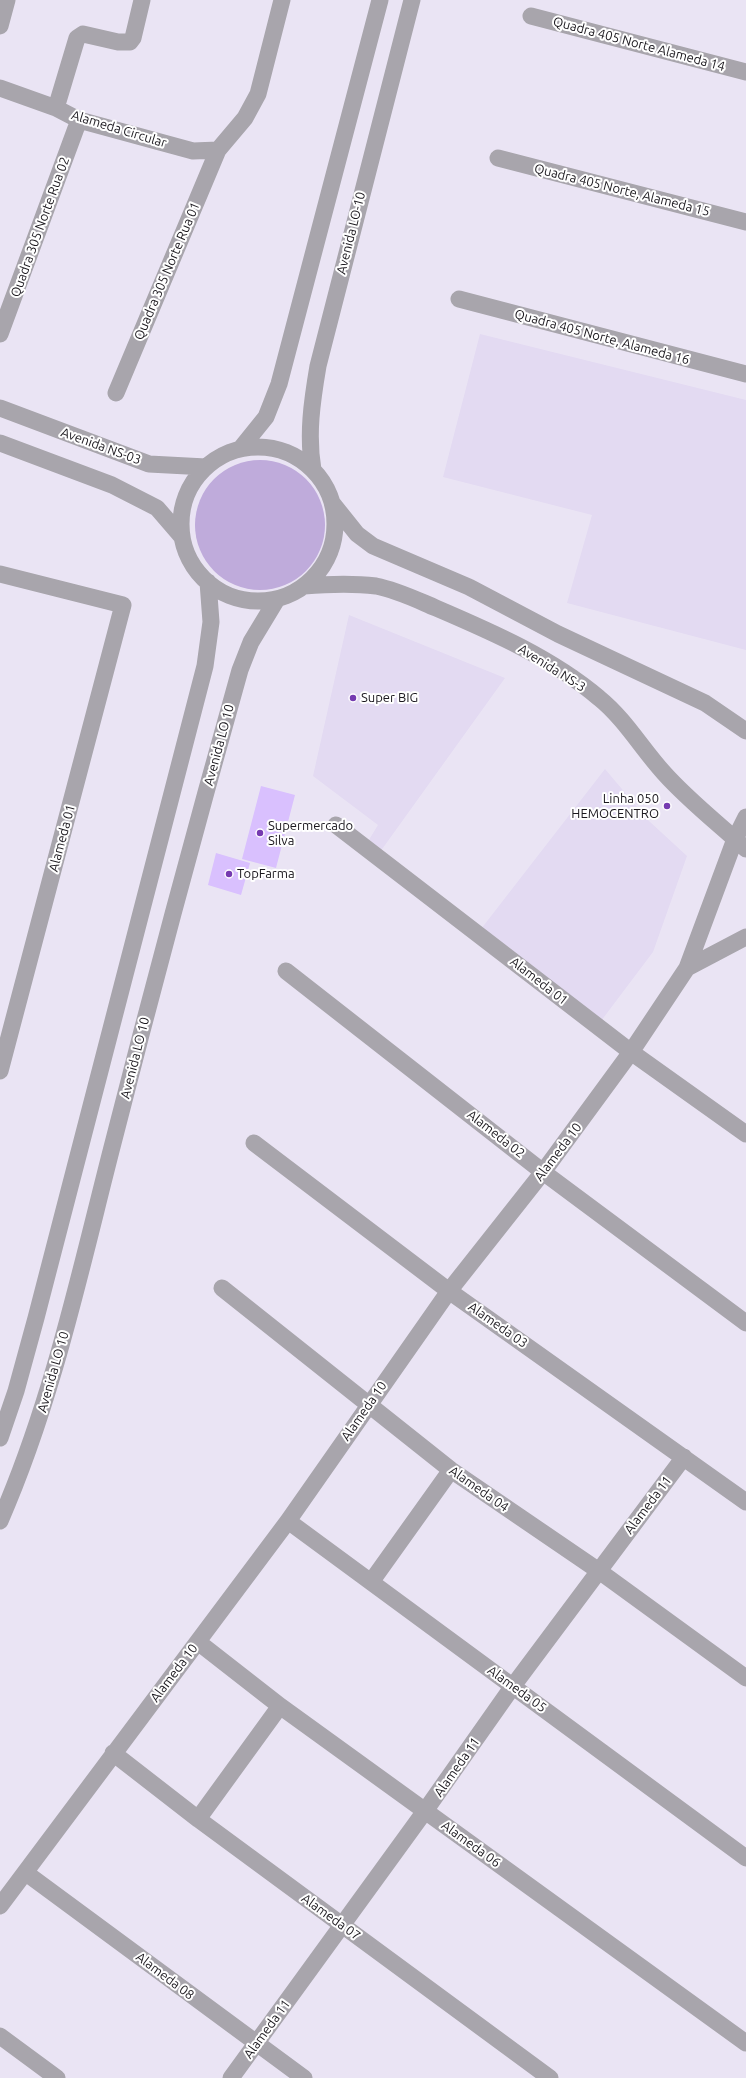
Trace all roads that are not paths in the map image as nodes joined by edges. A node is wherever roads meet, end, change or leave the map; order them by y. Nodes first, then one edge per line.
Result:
1 (7, 0) edge
2 (142, 0) edge
3 (282, 0) edge
4 (380, 0) edge
5 (412, 0) edge
6 (531, 16) dead end
7 (0, 26) edge
8 (746, 72) edge
9 (0, 88) edge
10 (56, 108) junction
11 (79, 120) junction
12 (218, 150) junction
13 (498, 158) dead end
14 (746, 222) edge
15 (459, 299) dead end
16 (0, 334) edge
17 (746, 374) edge
18 (116, 393) dead end
19 (0, 408) edge
20 (0, 443) edge
21 (241, 448) junction
22 (206, 467) junction
23 (313, 470) junction
24 (332, 504) junction
25 (182, 538) junction
26 (0, 574) edge
27 (208, 582) junction
28 (304, 586) junction
29 (277, 599) junction
30 (746, 731) edge
31 (746, 817) edge
32 (336, 824) dead end
33 (740, 844) edge
34 (746, 937) edge
35 (687, 968) junction
36 (286, 971) dead end
37 (631, 1052) junction
38 (0, 1071) edge
39 (746, 1134) edge
40 (254, 1143) dead end
41 (543, 1172) junction
42 (222, 1288) dead end
43 (449, 1291) junction
44 (746, 1323) edge
45 (368, 1404) junction
46 (0, 1438) edge
47 (684, 1456) junction
48 (451, 1470) junction
49 (746, 1502) edge
50 (0, 1521) edge
51 (288, 1521) junction
52 (599, 1571) junction
53 (371, 1582) junction
54 (198, 1642) junction
55 (746, 1678) edge
56 (513, 1686) junction
57 (280, 1706) junction
58 (113, 1753) junction
59 (425, 1811) junction
60 (198, 1819) junction
61 (746, 1858) edge
62 (26, 1873) junction
63 (0, 1906) edge
64 (342, 1925) junction
65 (0, 2036) edge
66 (257, 2043) junction
67 (746, 2043) edge
68 (57, 2078) edge
69 (231, 2078) edge
70 (304, 2078) edge
71 (550, 2078) edge

1 - 7 street
2 - 10 street
3 - 12 street, Quadra 305 Norte Rua 01
4 - 21 street
5 - 23 street, Avenida LO-10
6 - 8 street, Quadra 405 Norte Alameda 14
9 - 10 street, Alameda Circular
10 - 11 street, Alameda Circular
11 - 12 street, Alameda Circular
11 - 16 street, Quadra 305 Norte Rua 02
12 - 18 street, Quadra 305 Norte Rua 01
13 - 14 street, Quadra 405 Norte, Alameda 15
15 - 17 street, Quadra 405 Norte, Alameda 16
19 - 22 street, Avenida NS-03
20 - 25 street
21 - 22 street, Avenida NS-3
21 - 23 street, Avenida NS-3
22 - 25 street, Avenida NS-3
23 - 24 street, Avenida NS-3
24 - 28 street, Avenida NS-3
24 - 30 street, Avenida NS-3
25 - 27 street, Avenida NS-3
26 - 38 street, Alameda 01
27 - 29 street, Avenida NS-3
27 - 46 street
28 - 29 street, Avenida NS-3
28 - 33 street, Avenida NS-3
29 - 50 street, Avenida LO 10
31 - 33 street
32 - 37 street, Alameda 01
33 - 35 street
34 - 35 street, Alameda 10
35 - 37 street, Alameda 10
36 - 41 street, Alameda 02
37 - 39 street, Alameda 01
37 - 41 street, Alameda 10
40 - 43 street, Alameda 03
41 - 43 street, Alameda 10
41 - 44 street, Alameda 02
42 - 45 street, Alameda 04
43 - 45 street, Alameda 10
43 - 47 street, Alameda 03
45 - 48 street, Alameda 04
45 - 51 street, Alameda 10
47 - 49 street, Alameda 03
47 - 52 street, Alameda 11
48 - 52 street, Alameda 04
48 - 53 street
51 - 53 street, Alameda 05
51 - 54 street, Alameda 10
52 - 55 street, Alameda 04
52 - 56 street, Alameda 11
53 - 56 street, Alameda 05
54 - 57 street, Alameda 06
54 - 58 street, Alameda 10
56 - 59 street, Alameda 11
56 - 61 street, Alameda 05
57 - 59 street, Alameda 06
57 - 60 street
58 - 60 street, Alameda 07
58 - 62 street, Alameda 10
59 - 64 street, Alameda 11
59 - 67 street, Alameda 06
60 - 64 street, Alameda 07
62 - 63 street, Alameda 10
62 - 66 street, Alameda 08
64 - 66 street, Alameda 11
64 - 71 street, Alameda 07
65 - 68 street
66 - 69 street, Alameda 11
66 - 70 street, Alameda 08

